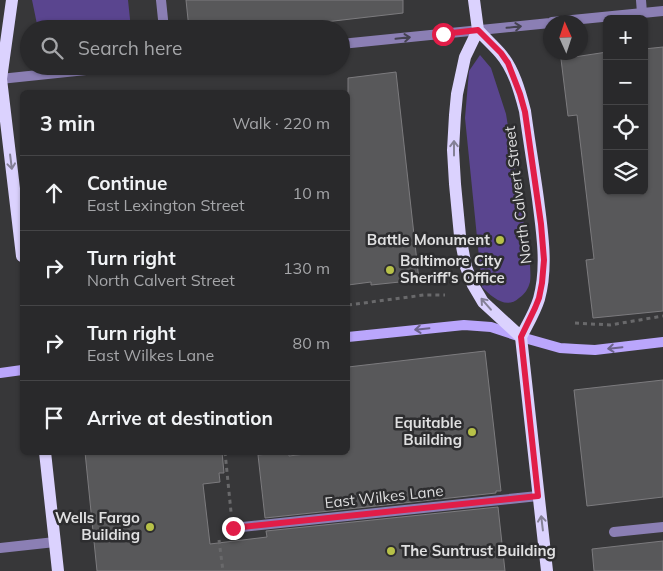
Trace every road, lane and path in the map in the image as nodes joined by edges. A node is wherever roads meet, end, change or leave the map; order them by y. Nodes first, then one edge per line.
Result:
1 (12, 0) edge
2 (161, 0) edge
3 (474, 0) edge
4 (641, 0) edge
5 (663, 11) edge
6 (642, 13) junction
7 (588, 19) edge
8 (163, 20) edge
9 (543, 24) edge
10 (478, 30) junction
11 (350, 43) edge
12 (0, 64) edge
13 (39, 75) edge
14 (1, 79) edge
15 (20, 239) edge
16 (445, 294) dead end
17 (350, 305) edge
18 (663, 316) edge
19 (575, 323) dead end
20 (350, 337) edge
21 (521, 337) junction
22 (663, 342) edge
23 (20, 370) edge
24 (0, 373) edge
25 (45, 455) edge
26 (538, 496) junction
27 (663, 527) edge
28 (233, 528) dead end
29 (614, 532) dead end
30 (663, 533) edge
31 (55, 542) junction
32 (0, 548) edge
33 (58, 571) edge
34 (548, 571) edge

1 - 14 main road
2 - 8 street
3 - 10 main road
4 - 6 street
5 - 6 street
6 - 7 street
10 -> 9 street
11 -> 10 street
10 - 21 main road, North Calvert Street
21 -> 10 main road
12 - 14 main road
13 - 14 street
14 -> 15 main road
16 - 17 path
18 - 19 path
21 -> 20 main road
22 -> 21 main road
21 - 26 main road
23 - 24 main road
25 - 31 main road
26 - 28 street, East Wilkes Lane
34 -> 26 main road
27 - 29 street
27 - 30 street
31 - 32 street
31 - 33 main road

